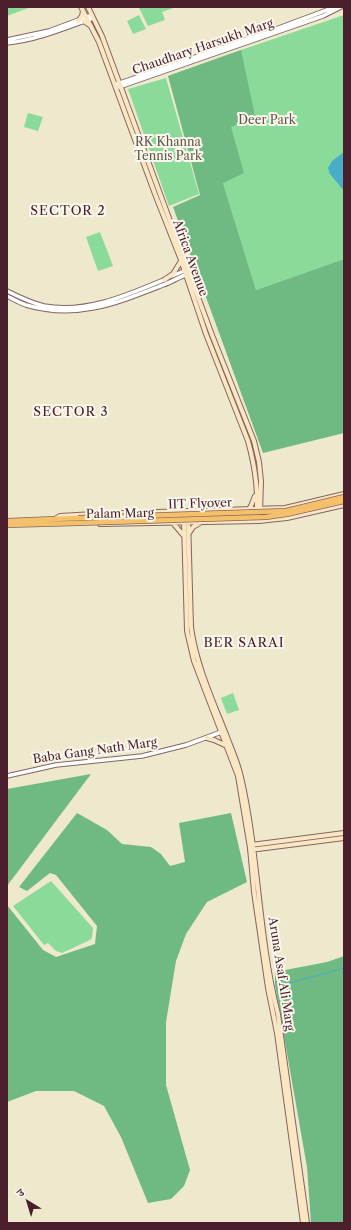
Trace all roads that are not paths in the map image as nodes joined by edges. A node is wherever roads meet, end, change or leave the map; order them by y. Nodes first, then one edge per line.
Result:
1 (88, 7) edge
2 (335, 7) edge
3 (341, 7) edge
4 (82, 9) edge
5 (93, 16) junction
6 (87, 19) junction
7 (78, 20) junction
8 (7, 42) edge
9 (110, 73) junction
10 (117, 86) junction
11 (122, 105) junction
12 (181, 260) junction
13 (186, 273) junction
14 (164, 280) junction
15 (7, 291) edge
16 (7, 296) edge
17 (256, 493) junction
18 (344, 495) edge
19 (344, 501) edge
20 (344, 505) edge
21 (277, 508) junction
22 (261, 509) junction
23 (248, 510) junction
24 (187, 511) junction
25 (156, 512) junction
26 (278, 519) junction
27 (7, 521) edge
28 (78, 521) junction
29 (258, 521) junction
30 (55, 522) junction
31 (202, 522) junction
32 (173, 523) junction
33 (186, 523) junction
34 (157, 524) junction
35 (7, 525) edge
36 (188, 534) junction
37 (185, 538) junction
38 (223, 732) junction
39 (207, 738) junction
40 (227, 746) junction
41 (166, 749) junction
42 (7, 775) edge
43 (251, 833) junction
44 (344, 833) edge
45 (344, 838) edge
46 (262, 843) junction
47 (251, 845) junction
48 (251, 850) junction
49 (303, 1223) edge
50 (307, 1223) edge

1 - 5 main road, Africa Avenue
2 - 10 street, Chaudhary Harsukh Marg
3 - 10 street, Chaudhary Harsukh Marg
4 - 6 main road, Africa Avenue
4 - 7 main road
5 - 6 street
5 - 10 main road, Africa Avenue
6 - 7 street
6 - 8 street
6 - 9 main road, Africa Avenue
7 - 8 street
9 - 10 main road, Africa Avenue
9 - 11 main road
10 - 11 main road, Africa Avenue
10 - 13 main road, Africa Avenue
11 - 12 main road, Africa Avenue
12 - 13 main road, Africa Avenue
12 - 14 main road
13 - 14 street
13 - 16 street
13 - 17 main road, Africa Avenue
13 - 22 main road, Africa Avenue
14 - 15 street
17 - 22 main road, Africa Avenue
17 - 23 main road
18 - 21 main road, Palam Marg
18 - 28 main road, IIT Flyover, bridge
19 - 28 main road, IIT Flyover, bridge
20 - 26 main road, Palam Marg
21 - 22 main road, Palam Marg
21 - 26 main road
22 - 23 main road, Palam Marg
22 - 29 main road, Africa Avenue
23 - 24 main road, Palam Marg
24 - 25 main road, Palam Marg
24 - 33 main road
25 - 30 main road, Palam Marg
25 - 34 main road
26 - 29 main road, Palam Marg
27 - 30 main road, Palam Marg
28 - 30 main road, IIT Flyover
29 - 31 main road, Palam Marg
30 - 34 main road, Palam Marg
30 - 35 main road, Palam Marg
31 - 33 main road, Palam Marg
31 - 36 main road
32 - 33 main road, Palam Marg
32 - 34 main road, Palam Marg
32 - 37 main road
33 - 36 main road
33 - 37 main road
36 - 38 main road
37 - 38 main road
38 - 39 street, Baba Gang Nath Marg
38 - 40 main road, Aruna Asaf Ali Marg
38 - 41 street, Baba Gang Nath Marg
38 - 43 main road, Aruna Asaf Ali Marg
39 - 40 main road
39 - 41 street, Baba Gang Nath Marg
40 - 47 main road, Aruna Asaf Ali Marg
41 - 42 street, Baba Gang Nath Marg
43 - 46 main road
43 - 47 main road, Aruna Asaf Ali Marg
44 - 46 main road
45 - 48 main road
46 - 47 main road
47 - 48 main road, Aruna Asaf Ali Marg
48 - 49 main road, Aruna Asaf Ali Marg
48 - 50 main road, Aruna Asaf Ali Marg

